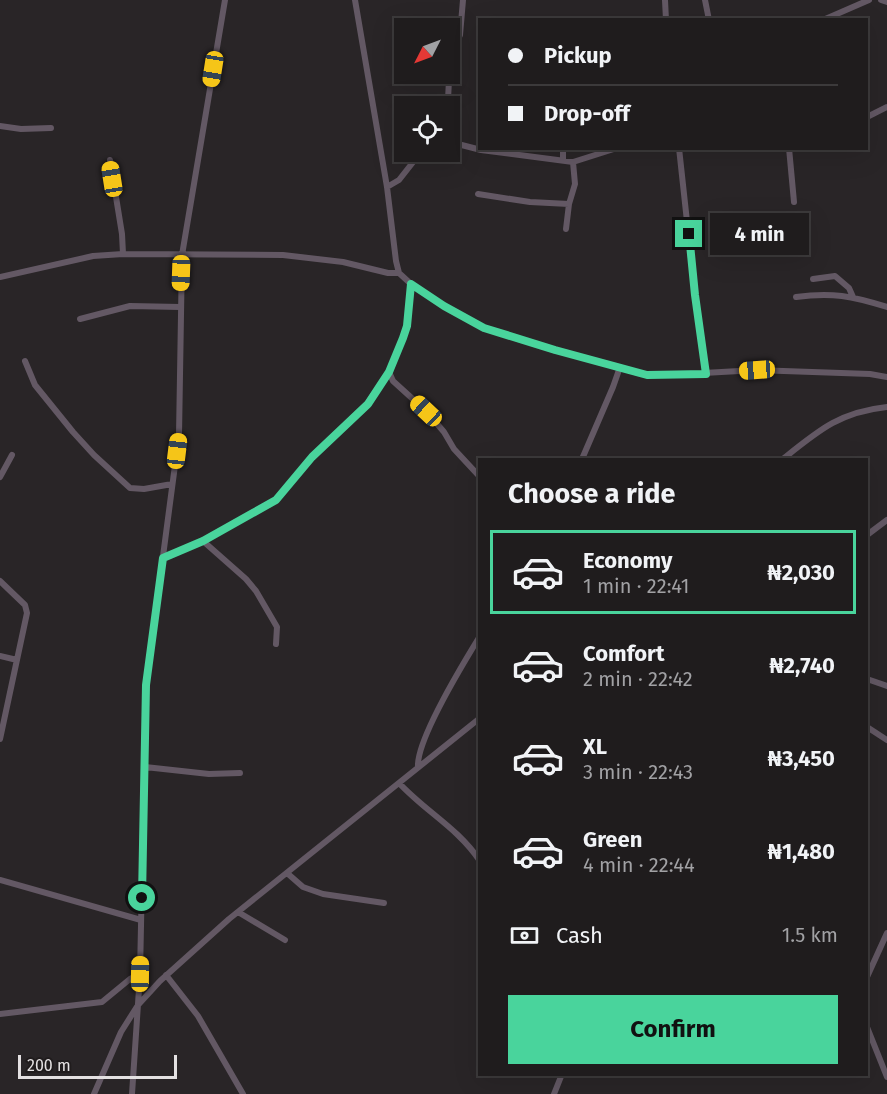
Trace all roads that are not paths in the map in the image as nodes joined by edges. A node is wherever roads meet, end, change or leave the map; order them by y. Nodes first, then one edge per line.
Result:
1 (225, 0) edge
2 (355, 0) edge
3 (463, 0) edge
4 (665, 0) edge
5 (705, 0) edge
6 (869, 0) edge
7 (881, 0) edge
8 (887, 2) edge
9 (666, 18) edge
10 (709, 18) edge
11 (828, 18) edge
12 (460, 35) edge
13 (887, 107) edge
14 (868, 116) edge
15 (0, 126) edge
16 (51, 128) dead end
17 (460, 144) edge
18 (478, 149) edge
19 (482, 150) edge
20 (563, 150) edge
21 (611, 150) edge
22 (679, 150) edge
23 (789, 150) edge
24 (110, 160) dead end
25 (562, 160) junction
26 (413, 162) edge
27 (573, 162) junction
28 (387, 187) junction
29 (478, 194) dead end
30 (794, 202) dead end
31 (569, 204) junction
32 (566, 229) dead end
33 (123, 254) junction
34 (182, 255) junction
35 (399, 273) junction
36 (0, 277) edge
37 (813, 279) dead end
38 (411, 284) junction
39 (796, 297) dead end
40 (853, 297) junction
41 (180, 307) junction
42 (887, 307) edge
43 (80, 319) dead end
44 (25, 361) dead end
45 (620, 367) junction
46 (389, 372) junction
47 (706, 374) junction
48 (887, 377) edge
49 (887, 407) edge
50 (12, 455) dead end
51 (582, 458) edge
52 (784, 458) edge
53 (478, 475) edge
54 (0, 477) edge
55 (172, 484) junction
56 (887, 520) edge
57 (868, 535) edge
58 (203, 541) junction
59 (163, 558) junction
60 (0, 581) edge
61 (478, 639) edge
62 (276, 645) dead end
63 (0, 656) edge
64 (17, 660) junction
65 (868, 679) edge
66 (887, 686) edge
67 (478, 720) edge
68 (868, 730) edge
69 (0, 739) edge
70 (887, 740) edge
71 (145, 767) junction
72 (418, 767) junction
73 (240, 773) dead end
74 (399, 783) junction
75 (478, 858) edge
76 (287, 873) junction
77 (0, 880) edge
78 (384, 903) dead end
79 (238, 912) junction
80 (141, 920) junction
81 (887, 933) edge
82 (285, 940) dead end
83 (140, 974) junction
84 (166, 975) junction
85 (868, 975) edge
86 (138, 1005) junction
87 (0, 1014) edge
88 (868, 1030) edge
89 (561, 1076) edge
90 (887, 1077) edge
91 (94, 1094) edge
92 (132, 1094) edge
93 (242, 1094) edge
94 (554, 1094) edge

1 - 34 street
2 - 28 street
3 - 12 street
4 - 9 street
5 - 10 street
6 - 11 street
7 - 8 street
13 - 14 street
15 - 16 street
17 - 18 street
19 - 25 street
20 - 25 street
21 - 27 street
22 - 47 street
23 - 30 street
24 - 33 street
25 - 27 street
26 - 28 street
27 - 31 street
28 - 35 street
29 - 31 street
31 - 32 street
33 - 34 street
33 - 36 street
34 - 35 street
34 - 41 street
35 - 38 street
37 - 40 street
38 - 45 street
38 - 46 street
39 - 40 street
40 - 42 street
41 - 43 street
41 - 55 street
44 - 55 street
45 - 47 street
45 - 51 street
46 - 53 street
46 - 58 street
47 - 48 street
49 - 52 street
50 - 54 street
55 - 59 street
56 - 57 street
58 - 59 street
58 - 62 street
59 - 71 street
60 - 64 street
61 - 72 street
63 - 64 street
64 - 69 street
65 - 66 street
67 - 72 street
68 - 70 street
71 - 73 street
71 - 80 street
72 - 74 street
74 - 75 street
74 - 76 street
76 - 78 street
76 - 79 street
77 - 80 street
79 - 82 street
79 - 84 street
80 - 83 street
81 - 85 street
83 - 86 street
83 - 87 street
84 - 86 street
84 - 93 street
86 - 91 street
86 - 92 street
88 - 90 street
89 - 94 street

